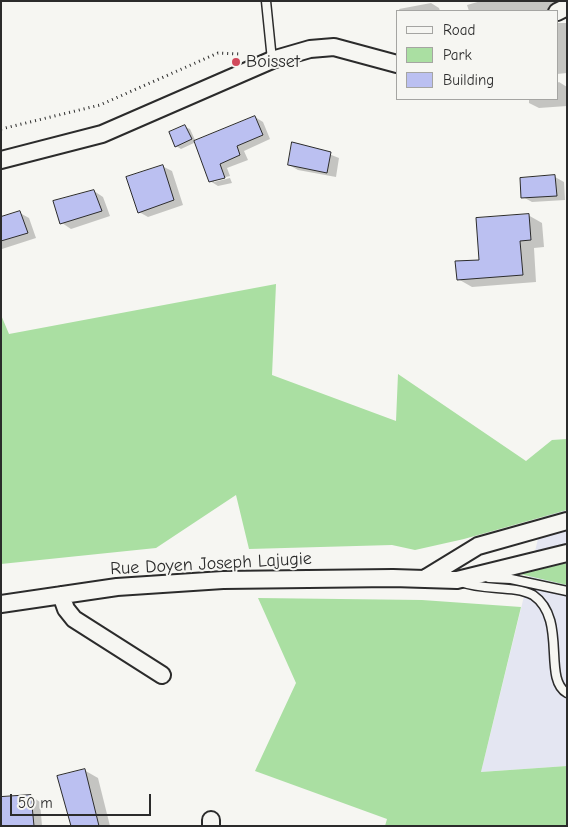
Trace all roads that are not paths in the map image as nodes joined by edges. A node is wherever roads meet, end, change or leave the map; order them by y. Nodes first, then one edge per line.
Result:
1 (266, 1) edge
2 (272, 60) junction
3 (396, 64) edge
4 (1, 160) edge
5 (567, 521) edge
6 (567, 553) edge
7 (424, 579) junction
8 (457, 580) junction
9 (567, 590) edge
10 (61, 595) junction
11 (1, 604) edge
12 (162, 675) dead end
13 (567, 693) edge

1 - 2 lane
2 - 3 street
2 - 4 street
5 - 7 street
6 - 8 street, Rue Doyen Joseph Lajugie
7 - 8 street, Rue Doyen Joseph Lajugie
7 - 10 street, Rue Doyen Joseph Lajugie
8 - 9 lane
8 - 13 lane
10 - 11 street, Rue Doyen Joseph Lajugie
10 - 12 street

